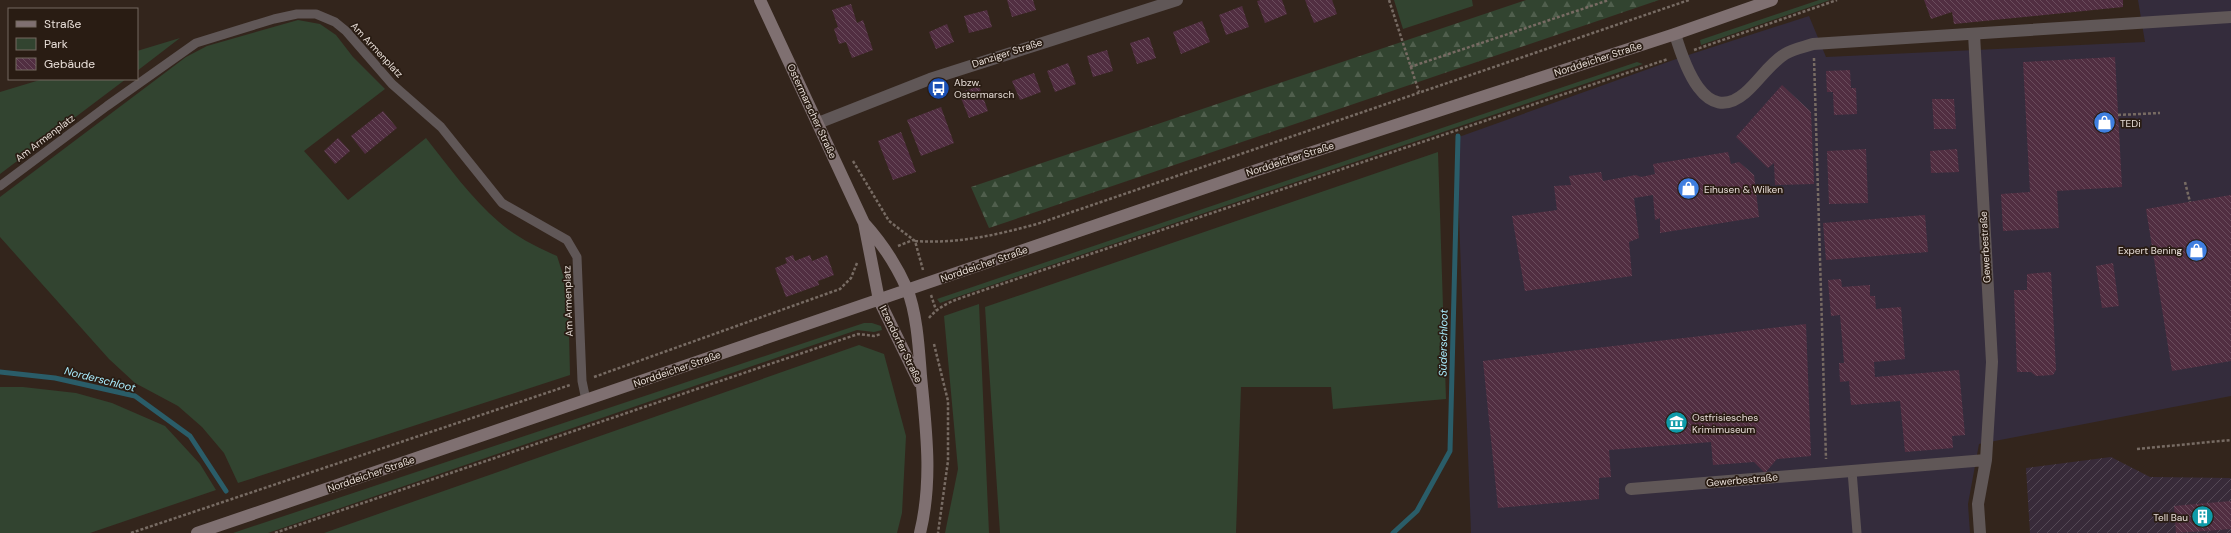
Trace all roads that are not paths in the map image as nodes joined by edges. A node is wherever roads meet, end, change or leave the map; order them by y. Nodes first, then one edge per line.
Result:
1 (760, 0) edge
2 (1177, 0) edge
3 (1772, 0) edge
4 (2231, 17) edge
5 (1676, 34) junction
6 (1974, 34) junction
7 (818, 123) junction
8 (0, 186) edge
9 (864, 223) junction
10 (908, 290) junction
11 (879, 300) junction
12 (922, 388) junction
13 (586, 400) junction
14 (1986, 460) junction
15 (1852, 472) junction
16 (1631, 489) dead end
17 (197, 533) edge
18 (920, 533) edge
19 (1857, 533) edge
20 (1980, 533) edge

1 - 7 main road, Ostermarscher Straße
2 - 7 street, Danziger Straße
3 - 5 main road, Norddeicher Straße
4 - 6 street
5 - 6 street
5 - 10 main road, Norddeicher Straße
6 - 14 street, Gewerbestraße
7 - 9 main road, Ostermarscher Straße
8 - 13 lane, Am Armenplatz
9 - 10 main road, Ostermarscher Straße
9 - 11 main road, Ostermarscher Straße
10 - 11 main road, Norddeicher Straße
10 - 12 main road, Itzendorfer Straße
11 - 12 main road, Itzendorfer Straße
11 - 13 main road, Norddeicher Straße
12 - 18 main road, Itzendorfer Straße
13 - 17 main road, Norddeicher Straße
14 - 15 street, Gewerbestraße
14 - 20 street, Gewerbestraße
15 - 16 street, Gewerbestraße
15 - 19 lane

